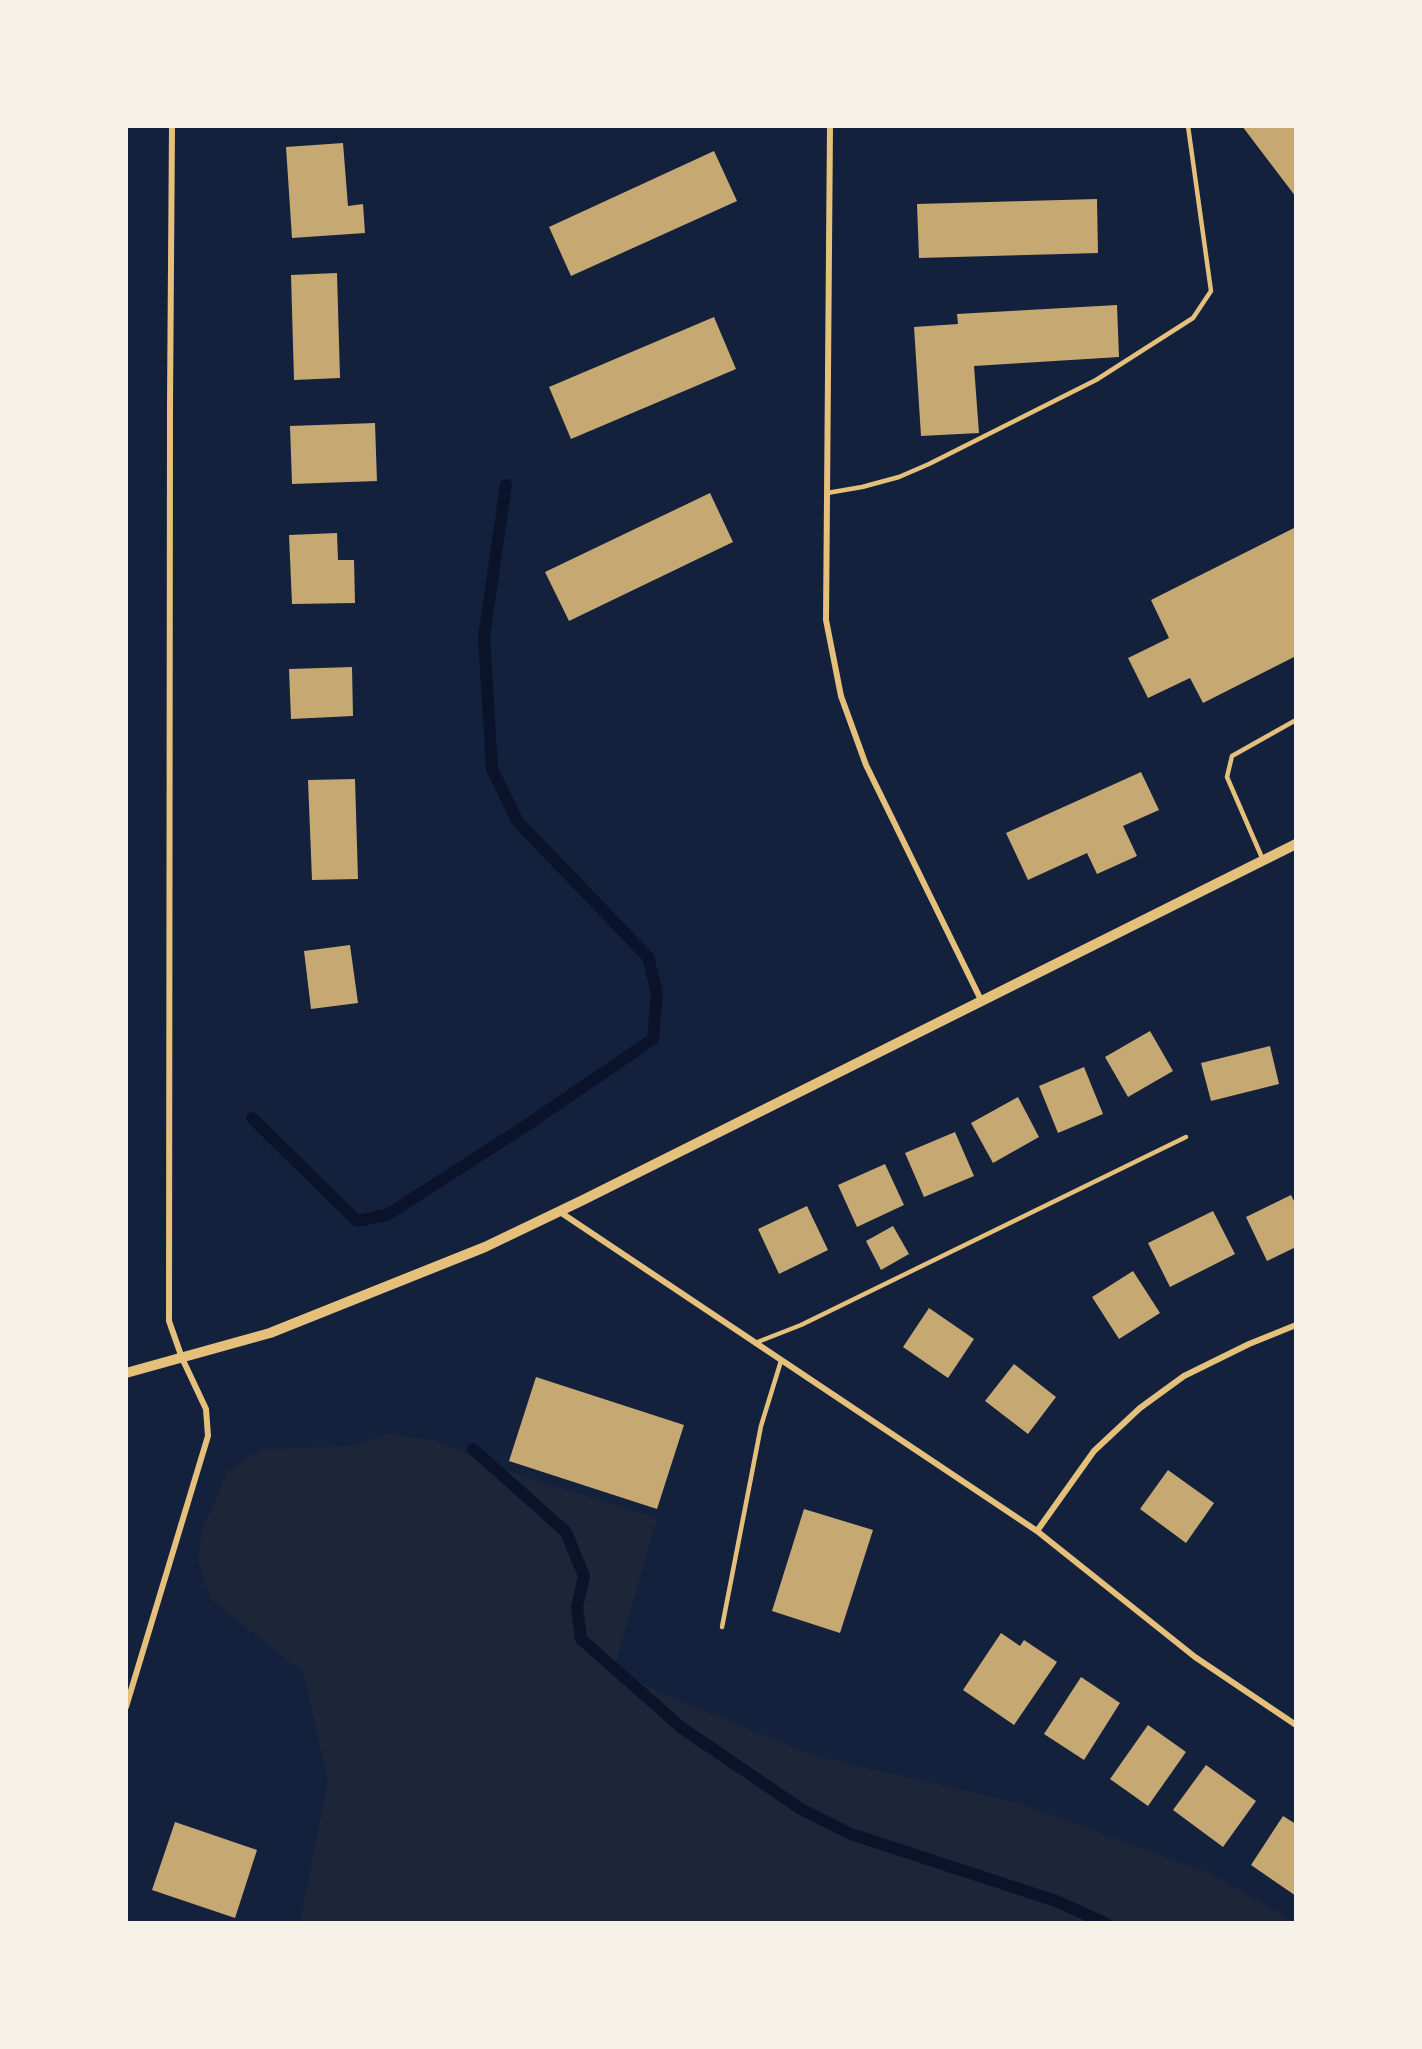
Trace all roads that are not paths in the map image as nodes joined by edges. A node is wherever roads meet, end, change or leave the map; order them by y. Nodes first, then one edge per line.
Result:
1 (172, 126) edge
2 (830, 126) edge
3 (1188, 126) edge
4 (827, 493) junction
5 (1296, 720) edge
6 (1296, 844) edge
7 (1263, 860) junction
8 (981, 1000) junction
9 (1186, 1137) dead end
10 (560, 1212) junction
11 (1296, 1325) edge
12 (755, 1343) junction
13 (182, 1358) junction
14 (781, 1361) junction
15 (126, 1373) edge
16 (1037, 1531) junction
17 (722, 1627) dead end
18 (126, 1707) edge
19 (1296, 1725) edge

1 - 13 street
2 - 4 street
3 - 4 lane
4 - 8 street
5 - 7 lane
6 - 7 street
7 - 8 street
8 - 10 street
9 - 12 lane
10 - 12 street
10 - 13 street
11 - 16 street
12 - 14 street
13 - 15 street
13 - 18 street
14 - 16 street
14 - 17 lane
16 - 19 street

